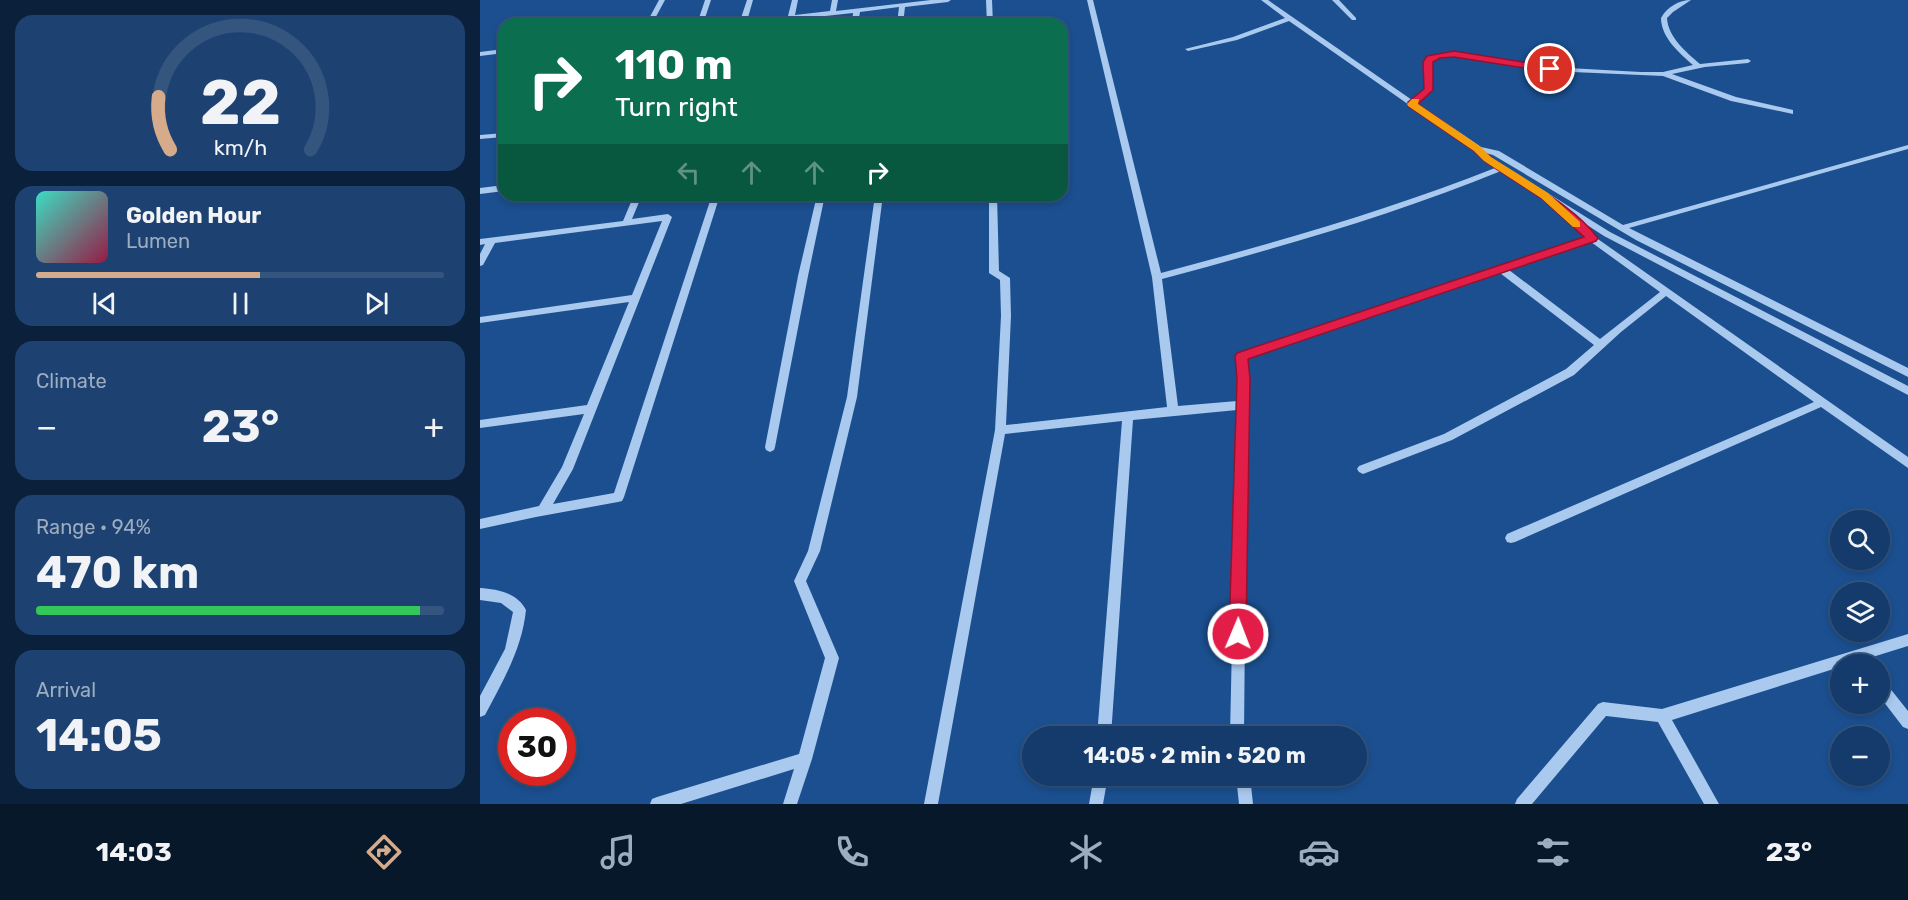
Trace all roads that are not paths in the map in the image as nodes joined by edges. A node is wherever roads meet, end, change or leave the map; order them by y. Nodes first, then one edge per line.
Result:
1 (662, 0) edge
2 (708, 0) edge
3 (750, 0) edge
4 (795, 0) edge
5 (835, 0) edge
6 (948, 0) edge
7 (989, 0) edge
8 (1090, 0) edge
9 (1264, 0) edge
10 (1335, 0) edge
11 (1688, 0) edge
12 (902, 5) junction
13 (857, 9) junction
14 (833, 12) junction
15 (791, 17) junction
16 (652, 18) edge
17 (702, 18) edge
18 (742, 18) edge
19 (788, 18) edge
20 (856, 18) edge
21 (901, 18) edge
22 (990, 18) edge
23 (1287, 18) junction
24 (1354, 19) dead end
25 (1188, 49) dead end
26 (498, 52) edge
27 (490, 53) junction
28 (480, 54) edge
29 (1748, 61) dead end
30 (480, 66) edge
31 (1698, 66) junction
32 (1663, 74) junction
33 (1412, 104) junction
34 (1790, 112) dead end
35 (498, 136) edge
36 (480, 137) edge
37 (1908, 147) edge
38 (1478, 149) junction
39 (1502, 168) junction
40 (498, 189) edge
41 (480, 191) edge
42 (1544, 195) junction
43 (635, 201) edge
44 (714, 201) edge
45 (820, 201) edge
46 (878, 201) edge
47 (993, 201) edge
48 (626, 223) junction
49 (1621, 228) junction
50 (1592, 238) junction
51 (492, 240) junction
52 (480, 242) edge
53 (480, 262) edge
54 (1501, 269) junction
55 (1157, 277) junction
56 (1667, 291) junction
57 (636, 298) junction
58 (480, 320) edge
59 (1601, 345) junction
60 (1872, 354) junction
61 (1861, 366) junction
62 (1908, 374) edge
63 (1908, 391) edge
64 (1823, 402) junction
65 (1242, 405) junction
66 (591, 409) junction
67 (1173, 411) junction
68 (1128, 416) junction
69 (480, 424) edge
70 (1000, 430) junction
71 (770, 447) dead end
72 (1908, 463) edge
73 (1363, 469) dead end
74 (532, 513) junction
75 (480, 524) edge
76 (1511, 538) dead end
77 (480, 594) edge
78 (1908, 640) edge
79 (1873, 654) edge
80 (1830, 668) edge
81 (1890, 700) edge
82 (480, 710) edge
83 (1662, 717) junction
84 (1908, 722) edge
85 (1105, 726) edge
86 (1238, 726) edge
87 (805, 759) junction
88 (1099, 786) edge
89 (1243, 786) edge
90 (657, 804) edge
91 (790, 804) edge
92 (931, 804) edge
93 (1096, 804) edge
94 (1246, 804) edge
95 (1522, 804) edge
96 (1712, 804) edge

1 - 16 street
2 - 17 street
3 - 18 street
4 - 15 street
5 - 14 street
6 - 12 street
7 - 22 street
8 - 55 street
9 - 23 street
10 - 24 street
11 - 31 street
12 - 13 street
12 - 21 street
13 - 14 street
13 - 20 street
14 - 15 street
15 - 19 street
23 - 25 street
23 - 33 street
26 - 27 street
27 - 28 street
27 - 30 street
29 - 31 street
31 - 32 street
32 - 33 street
32 - 34 street
33 - 38 street
35 - 36 street
37 - 49 street
38 - 39 street
38 - 49 street
39 - 42 street
39 - 55 street
40 - 41 street
42 - 50 street
42 - 61 street
43 - 48 street
44 - 74 street
45 - 71 street
46 - 87 street
47 - 70 street
48 - 51 street
48 - 57 street
49 - 60 street
50 - 54 street
50 - 56 street
51 - 52 street
51 - 53 street
54 - 59 street
54 - 65 street
55 - 67 street
56 - 59 street
56 - 64 street
57 - 58 street
57 - 66 street
59 - 73 street
60 - 61 street
60 - 62 street
61 - 63 street
64 - 72 street
64 - 76 street
65 - 67 street
65 - 86 street
66 - 69 street
66 - 74 street
67 - 68 street
68 - 70 street
68 - 85 street
70 - 92 street
74 - 75 street
77 - 82 street
78 - 79 street
80 - 83 street
81 - 84 street
83 - 95 street
83 - 96 street
87 - 90 street
87 - 91 street
88 - 93 street
89 - 94 street

